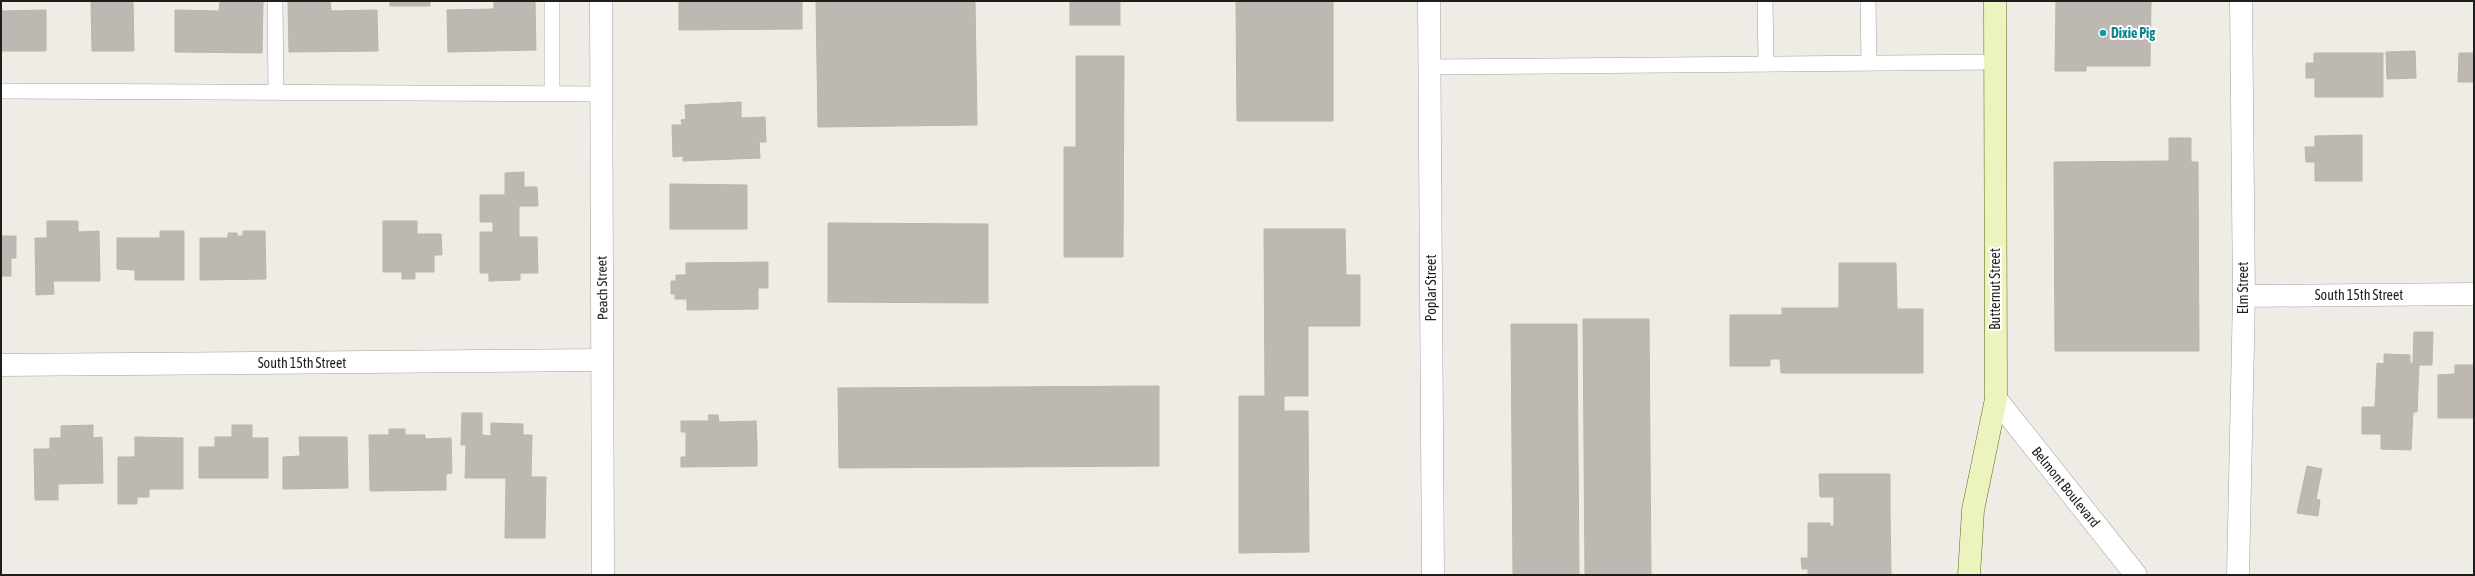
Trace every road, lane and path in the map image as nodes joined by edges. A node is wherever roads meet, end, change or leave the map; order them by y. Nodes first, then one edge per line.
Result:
1 (275, 1) edge
2 (552, 1) edge
3 (601, 1) edge
4 (1429, 1) edge
5 (1765, 1) edge
6 (1868, 1) edge
7 (1995, 1) edge
8 (2241, 1) edge
9 (1995, 62) junction
10 (1869, 63) junction
11 (1766, 64) junction
12 (1430, 67) junction
13 (1, 91) edge
14 (276, 91) junction
15 (552, 94) junction
16 (600, 94) junction
17 (2474, 294) edge
18 (2244, 296) junction
19 (602, 360) junction
20 (1, 365) edge
21 (1996, 399) junction
22 (604, 575) edge
23 (1433, 575) edge
24 (1969, 575) edge
25 (2136, 575) edge
26 (2238, 575) edge

1 - 14 lane
2 - 15 lane
3 - 16 street, Peach Street
4 - 12 street, Poplar Street
5 - 11 lane
6 - 10 lane
7 - 9 street, Butternut Street
8 - 18 street, Elm Street
9 - 10 lane
9 - 21 street, Butternut Street
10 - 11 lane
11 - 12 lane
12 - 23 street, Poplar Street
13 - 14 lane
14 - 15 lane
15 - 16 lane
16 - 19 street, Peach Street
17 - 18 street, South 15th Street
18 - 26 street, Elm Street
19 - 20 street, South 15th Street
19 - 22 street, Peach Street
21 - 24 street, Butternut Street
21 - 25 street, Belmont Boulevard

